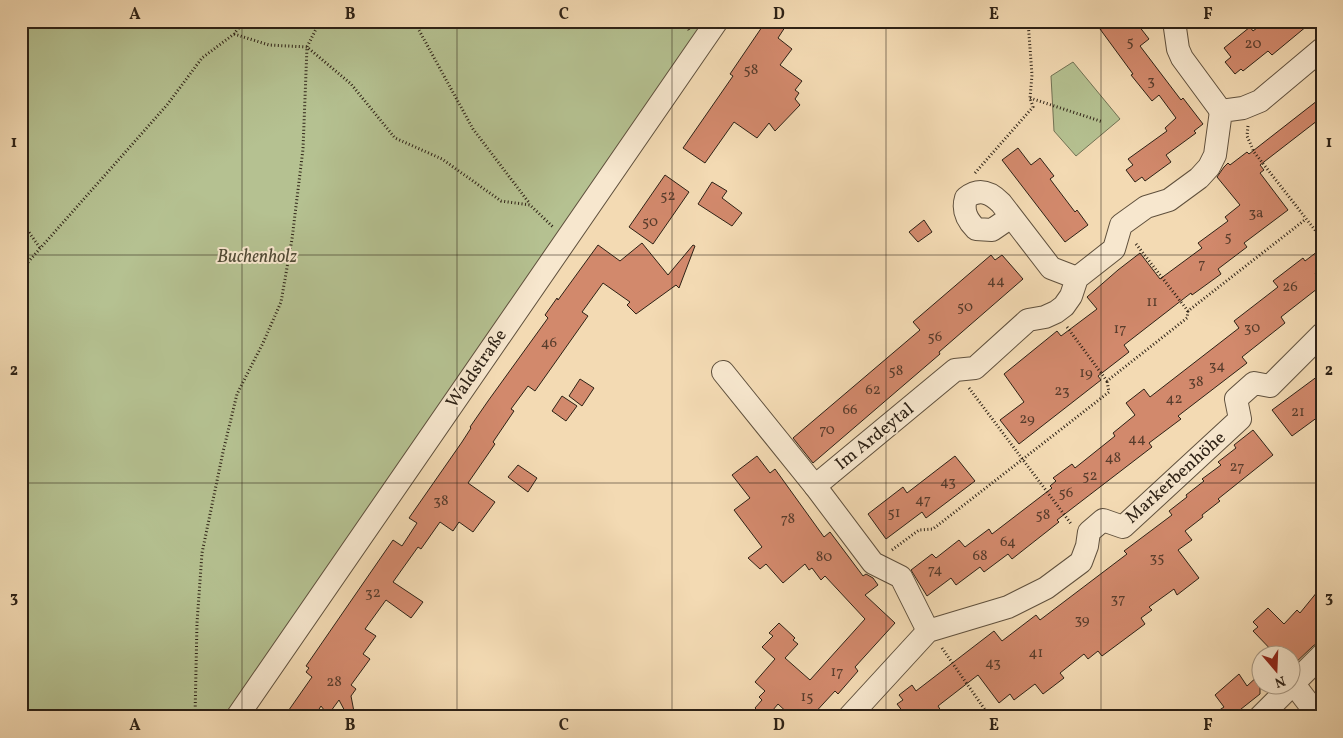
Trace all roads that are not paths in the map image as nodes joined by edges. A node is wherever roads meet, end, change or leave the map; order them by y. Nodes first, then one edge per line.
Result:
1 (716, 21) edge
2 (1174, 21) edge
3 (1322, 49) edge
4 (1221, 111) junction
5 (1012, 217) junction
6 (1077, 278) junction
7 (1322, 334) edge
8 (723, 372) dead end
9 (815, 486) junction
10 (928, 631) junction
11 (1322, 655) edge
12 (1300, 676) edge
13 (1300, 692) edge
14 (1280, 696) edge
15 (237, 717) edge
16 (850, 717) edge
17 (1260, 717) edge
18 (1319, 717) edge

1 - 15 street, Waldstraße
2 - 4 street
3 - 4 street
4 - 6 street
5 - 5 street
5 - 6 street
6 - 9 street, Im Ardeytal
7 - 10 street, Markerbenhöhe
8 - 9 street
9 - 10 street
10 - 16 street
11 - 12 street
13 - 18 street
14 - 17 street

